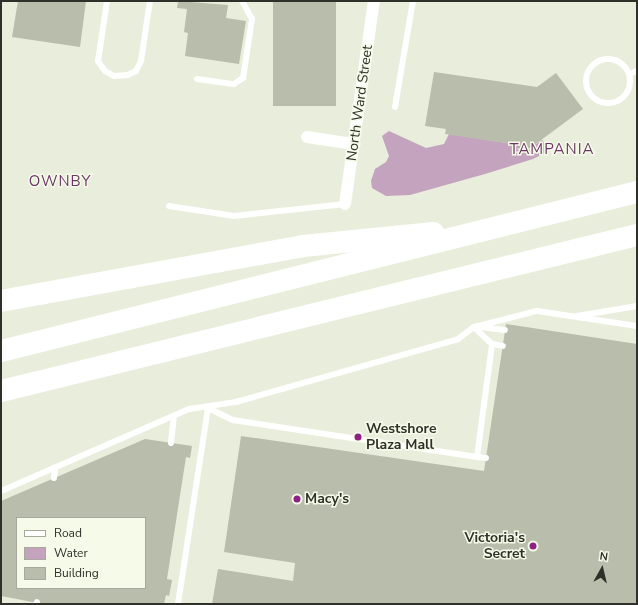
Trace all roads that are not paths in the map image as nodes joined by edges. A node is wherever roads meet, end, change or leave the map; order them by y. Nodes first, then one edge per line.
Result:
1 (107, 1) edge
2 (150, 1) edge
3 (242, 1) edge
4 (374, 1) edge
5 (413, 1) edge
6 (637, 71) edge
7 (629, 74) junction
8 (197, 79) dead end
9 (396, 107) dead end
10 (307, 137) dead end
11 (354, 144) junction
12 (637, 192) edge
13 (345, 204) joint
14 (169, 206) dead end
15 (513, 223) junction
16 (637, 236) edge
17 (1, 301) edge
18 (637, 306) edge
19 (570, 317) junction
20 (474, 326) junction
21 (637, 326) edge
22 (505, 330) dead end
23 (492, 344) junction
24 (503, 346) dead end
25 (1, 351) edge
26 (1, 391) edge
27 (208, 408) junction
28 (174, 416) junction
29 (171, 443) dead end
30 (477, 457) junction
31 (486, 458) dead end
32 (55, 468) junction
33 (54, 478) dead end
34 (1, 491) edge
35 (178, 604) edge

1 - 2 lane
3 - 8 lane
4 - 11 street, North Ward Street
5 - 9 lane
6 - 7 lane
7 - 7 lane
10 - 11 street
11 - 13 street, North Ward Street
12 - 15 highway
13 - 14 lane
15 - 17 highway
15 - 25 highway
16 - 26 highway
18 - 19 lane
19 - 20 lane
19 - 21 lane
20 - 22 lane
20 - 23 lane
20 - 27 lane
23 - 24 lane
23 - 30 lane
27 - 28 lane
27 - 30 lane
27 - 35 lane
28 - 29 lane
28 - 32 lane
30 - 31 lane
32 - 33 lane
32 - 34 lane

